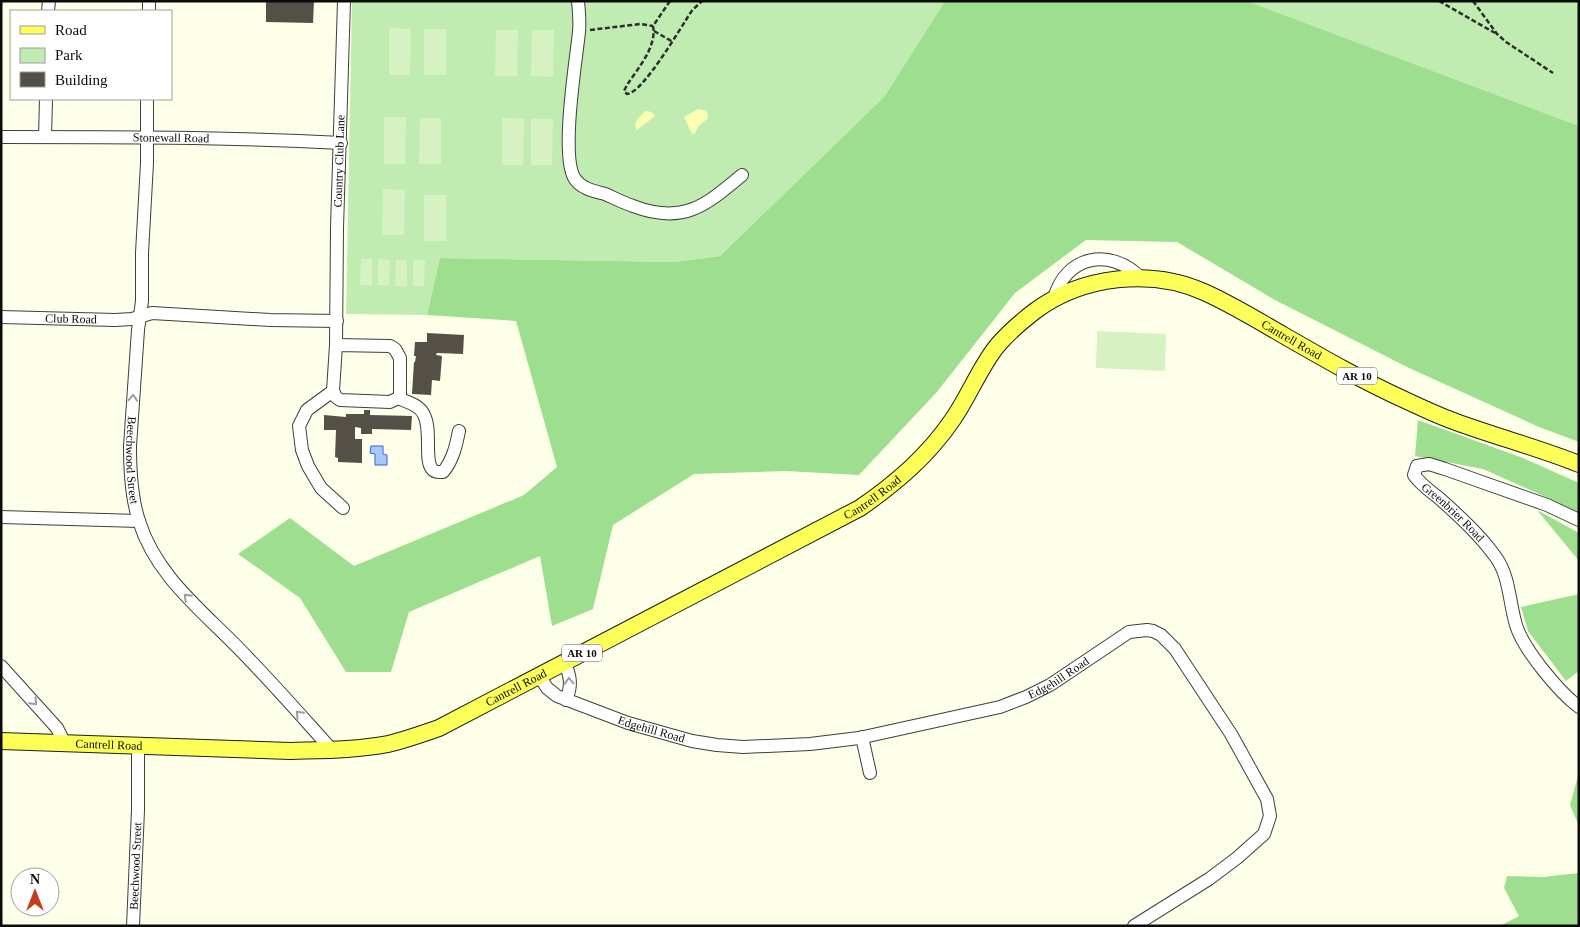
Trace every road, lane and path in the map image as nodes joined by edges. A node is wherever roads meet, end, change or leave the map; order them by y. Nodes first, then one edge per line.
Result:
1 (344, 1) edge
2 (578, 1) edge
3 (670, 1) edge
4 (702, 1) edge
5 (1439, 1) edge
6 (1473, 1) edge
7 (653, 26) junction
8 (580, 30) junction
9 (654, 31) junction
10 (1497, 34) junction
11 (673, 42) junction
12 (1553, 73) dead end
13 (46, 100) edge
14 (147, 100) edge
15 (147, 136) junction
16 (1, 137) edge
17 (45, 137) junction
18 (341, 143) junction
19 (742, 175) dead end
20 (1141, 278) junction
21 (1054, 299) junction
22 (140, 316) junction
23 (1, 317) edge
24 (337, 321) junction
25 (336, 345) junction
26 (333, 391) junction
27 (398, 398) junction
28 (459, 431) dead end
29 (1579, 464) edge
30 (343, 508) dead end
31 (1, 517) edge
32 (1579, 520) edge
33 (139, 521) junction
34 (564, 662) junction
35 (1, 666) edge
36 (540, 676) junction
37 (566, 700) junction
38 (1579, 707) edge
39 (862, 737) junction
40 (1, 742) edge
41 (65, 744) junction
42 (138, 746) junction
43 (332, 750) junction
44 (870, 773) dead end
45 (133, 926) edge
46 (1134, 926) edge

1 - 18 street, Country Club Lane
2 - 8 street
3 - 7 path
4 - 11 path
5 - 10 path
6 - 10 path
7 - 8 path
7 - 9 path
8 - 19 street
9 - 11 path
9 - 11 path
10 - 12 path
13 - 17 street
14 - 15 street, Beechwood Street
15 - 17 street, Stonewall Road
15 - 18 street, Stonewall Road
15 - 22 street, Beechwood Street
16 - 17 street, Stonewall Road
18 - 24 street, Country Club Lane
20 - 21 main road, Cantrell Road / AR 10
20 - 21 street
20 - 29 main road, Cantrell Road / AR 10
21 - 34 main road, Cantrell Road / AR 10
22 - 23 street, Club Road
22 - 24 street
33 -> 22 street, Beechwood Street
24 - 25 street, Country Club Lane
25 - 26 street, Country Club Lane
25 - 27 street
26 - 27 street
26 - 30 street
27 - 28 street
31 - 33 street
32 - 38 street, Greenbrier Road
43 -> 33 street, Beechwood Street
34 - 36 main road, Cantrell Road / AR 10
37 -> 34 street
35 -> 41 street
36 - 37 street, Edgehill Road
36 - 43 main road, Cantrell Road / AR 10
37 - 39 street, Edgehill Road
39 - 44 street
39 - 46 street, Edgehill Road
40 - 41 main road, Cantrell Road / AR 10
41 - 42 main road, Cantrell Road / AR 10
42 - 43 main road, Cantrell Road / AR 10
42 - 45 street, Beechwood Street

